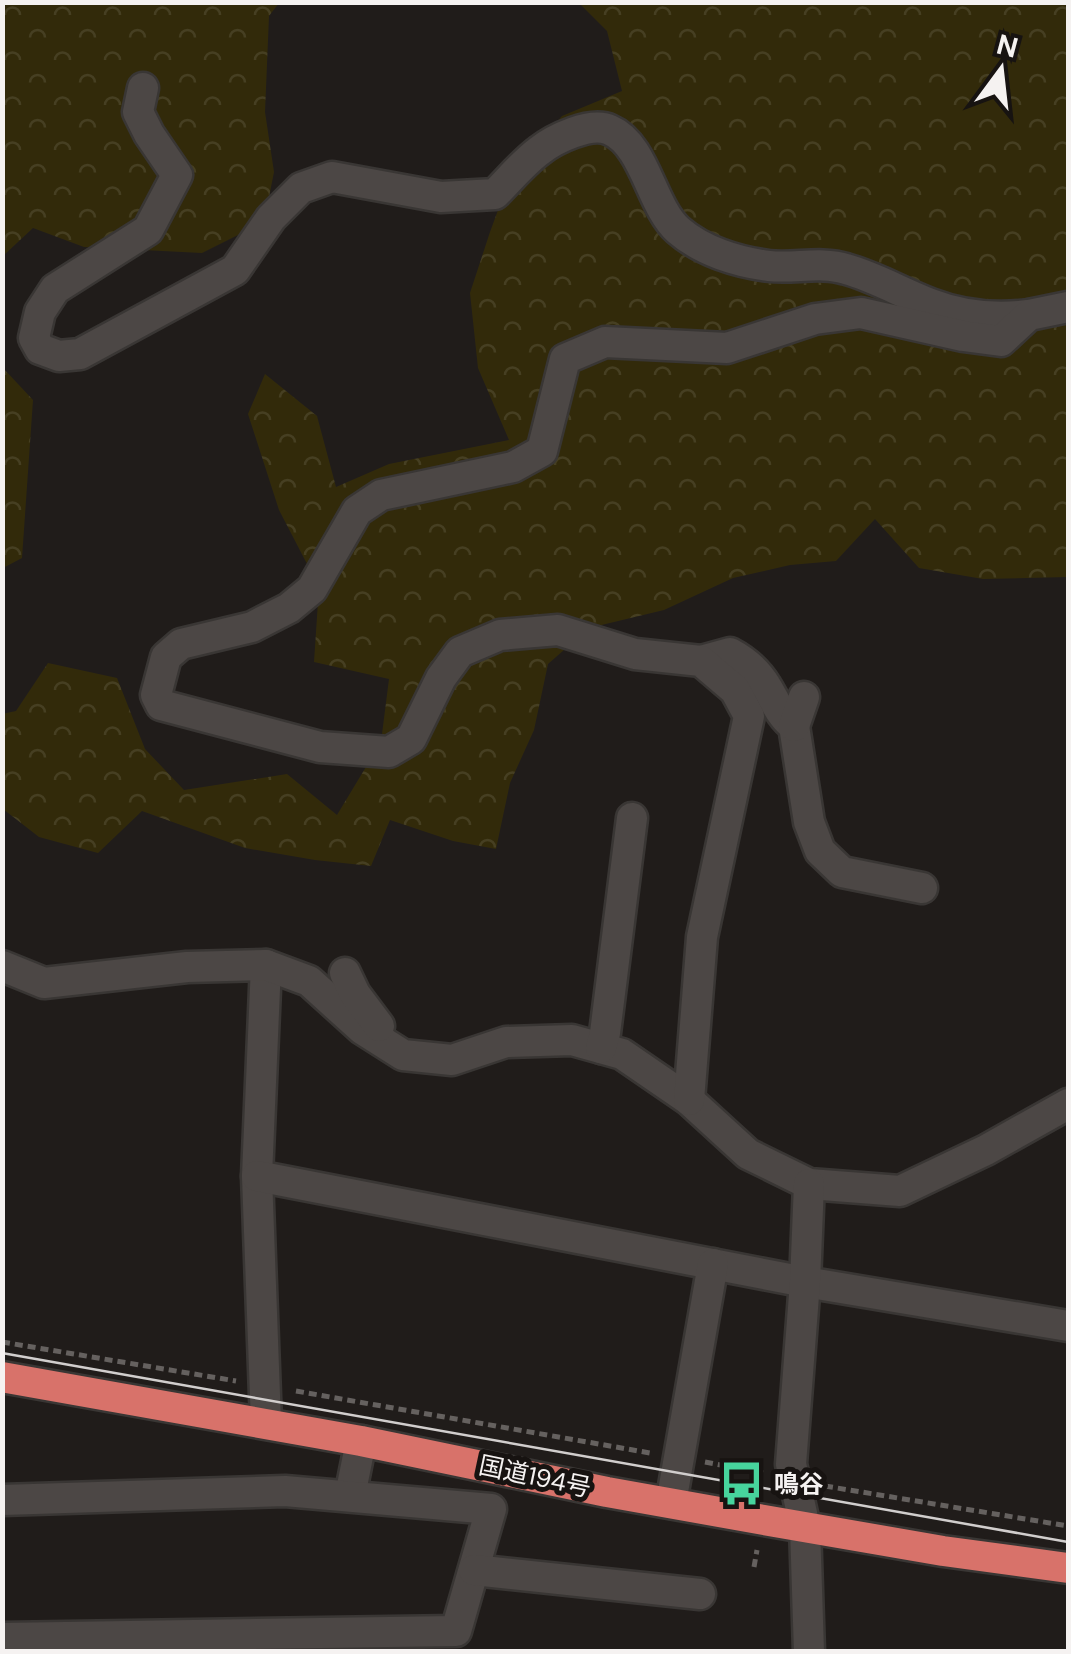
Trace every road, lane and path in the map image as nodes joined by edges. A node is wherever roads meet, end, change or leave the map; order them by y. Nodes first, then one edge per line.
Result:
1 (143, 88) dead end
2 (1068, 307) edge
3 (1029, 315) junction
4 (701, 660) junction
5 (804, 697) dead end
6 (794, 726) junction
7 (632, 818) dead end
8 (922, 888) dead end
9 (266, 965) junction
10 (2, 966) edge
11 (344, 973) dead end
12 (601, 1048) junction
13 (404, 1055) junction
14 (690, 1100) junction
15 (1068, 1104) edge
16 (258, 1176) junction
17 (809, 1184) junction
18 (714, 1264) junction
19 (805, 1282) junction
20 (1068, 1326) edge
21 (2, 1342) edge
22 (2, 1377) edge
23 (264, 1386) junction
24 (266, 1423) junction
25 (361, 1441) junction
26 (679, 1458) junction
27 (793, 1471) junction
28 (350, 1496) junction
29 (2, 1500) edge
30 (671, 1503) junction
31 (1068, 1526) edge
32 (805, 1528) junction
33 (1068, 1568) edge
34 (474, 1570) junction
35 (700, 1594) dead end
36 (2, 1638) edge
37 (455, 1641) edge
38 (809, 1652) edge

1 - 3 street
2 - 3 street
3 - 4 street
4 - 6 street
4 - 14 street
5 - 6 street
6 - 8 street
7 - 12 street
9 - 10 street
9 - 13 street
9 - 16 street
11 - 13 street
12 - 13 street
12 - 14 street
14 - 17 street
15 - 17 street
16 - 18 street
16 - 23 street
17 - 19 street
18 - 19 street
18 - 26 street
19 - 20 street
19 - 27 street
21 - 23 path
22 - 24 highway, 国道194号
23 - 24 street
23 - 26 path
24 - 25 highway, 国道194号
25 - 28 street
25 - 30 highway, 国道194号
26 - 27 path
26 - 30 street
27 - 31 path
27 - 32 street
28 - 29 street
28 - 34 street
30 - 32 highway, 国道194号
32 - 33 highway, 国道194号
32 - 38 street
34 - 35 street
34 - 37 street
36 - 37 street

